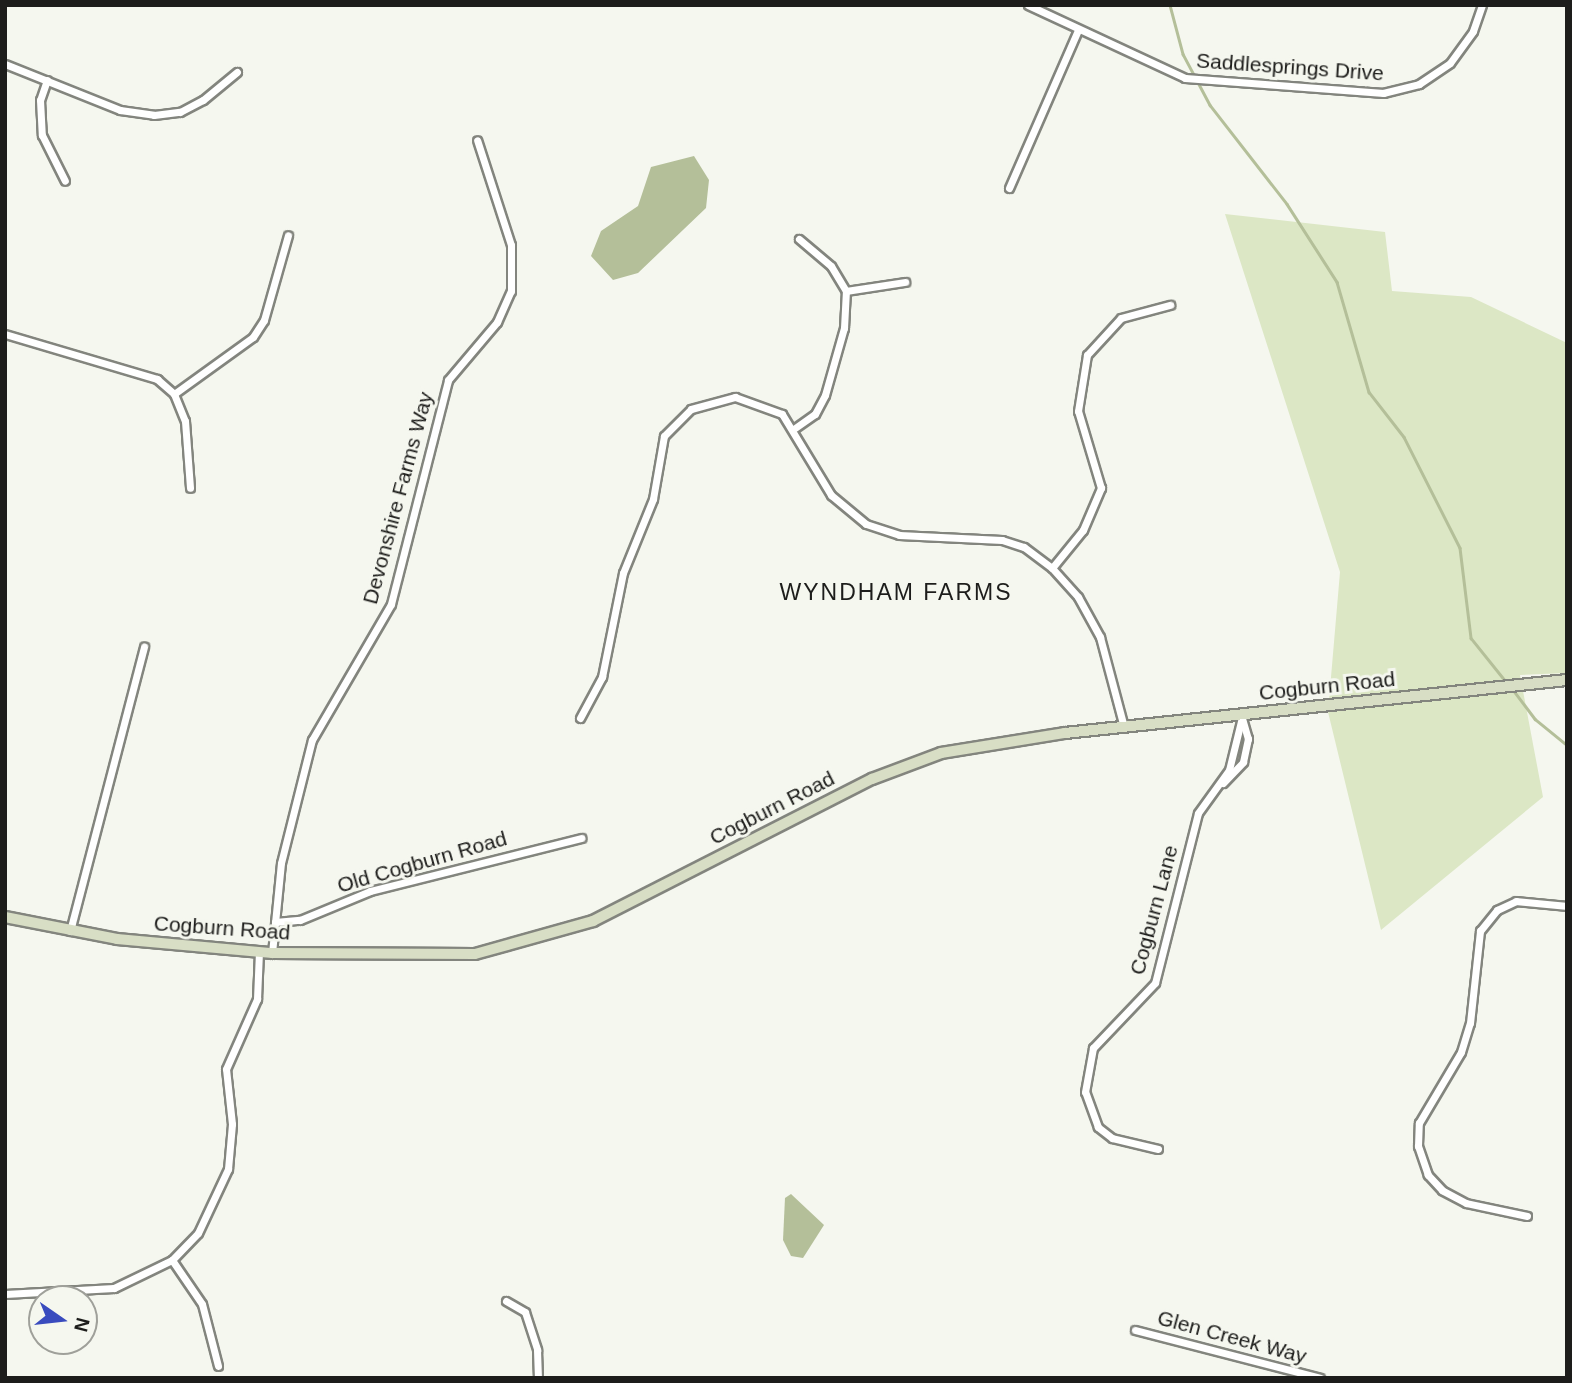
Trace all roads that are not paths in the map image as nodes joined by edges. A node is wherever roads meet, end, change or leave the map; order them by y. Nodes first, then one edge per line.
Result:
1 (1028, 5) edge
2 (1482, 5) edge
3 (1078, 30) junction
4 (5, 64) edge
5 (237, 72) dead end
6 (47, 80) junction
7 (477, 140) dead end
8 (65, 181) dead end
9 (1009, 188) dead end
10 (288, 235) dead end
11 (799, 239) dead end
12 (905, 282) dead end
13 (846, 291) junction
14 (1170, 305) dead end
15 (5, 334) edge
16 (174, 394) junction
17 (795, 428) junction
18 (190, 488) dead end
19 (1052, 568) junction
20 (144, 646) dead end
21 (1567, 680) edge
22 (1241, 716) junction
23 (580, 718) dead end
24 (1124, 727) junction
25 (581, 838) dead end
26 (1567, 906) edge
27 (5, 917) edge
28 (275, 922) junction
29 (69, 932) junction
30 (259, 952) junction
31 (272, 953) junction
32 (1158, 1149) dead end
33 (1527, 1216) dead end
34 (172, 1260) junction
35 (5, 1294) edge
36 (506, 1301) dead end
37 (1135, 1330) dead end
38 (218, 1366) dead end
39 (538, 1378) edge
40 (1320, 1378) edge

1 - 3 street, Saddlesprings Drive
2 - 3 street, Saddlesprings Drive
3 - 9 street
4 - 6 street
5 - 6 street
6 - 8 street
7 - 28 street, Devonshire Farms Way
10 - 16 street
11 - 13 street
12 - 13 street
13 - 17 street
14 - 19 street
15 - 16 street
16 - 18 street
17 - 19 street
17 - 23 street
19 - 24 street
20 - 29 street
21 - 22 street, Cogburn Road
22 - 24 street, Cogburn Road
22 - 32 street, Cogburn Lane
24 - 31 street, Cogburn Road
25 - 28 street, Old Cogburn Road
26 - 33 street
27 - 29 street, Cogburn Road
28 - 31 street, Devonshire Farms Way
29 - 30 street, Cogburn Road
30 - 31 street, Cogburn Road
30 - 34 street
34 - 35 street
34 - 38 street
36 - 39 street
37 - 40 street, Glen Creek Way

